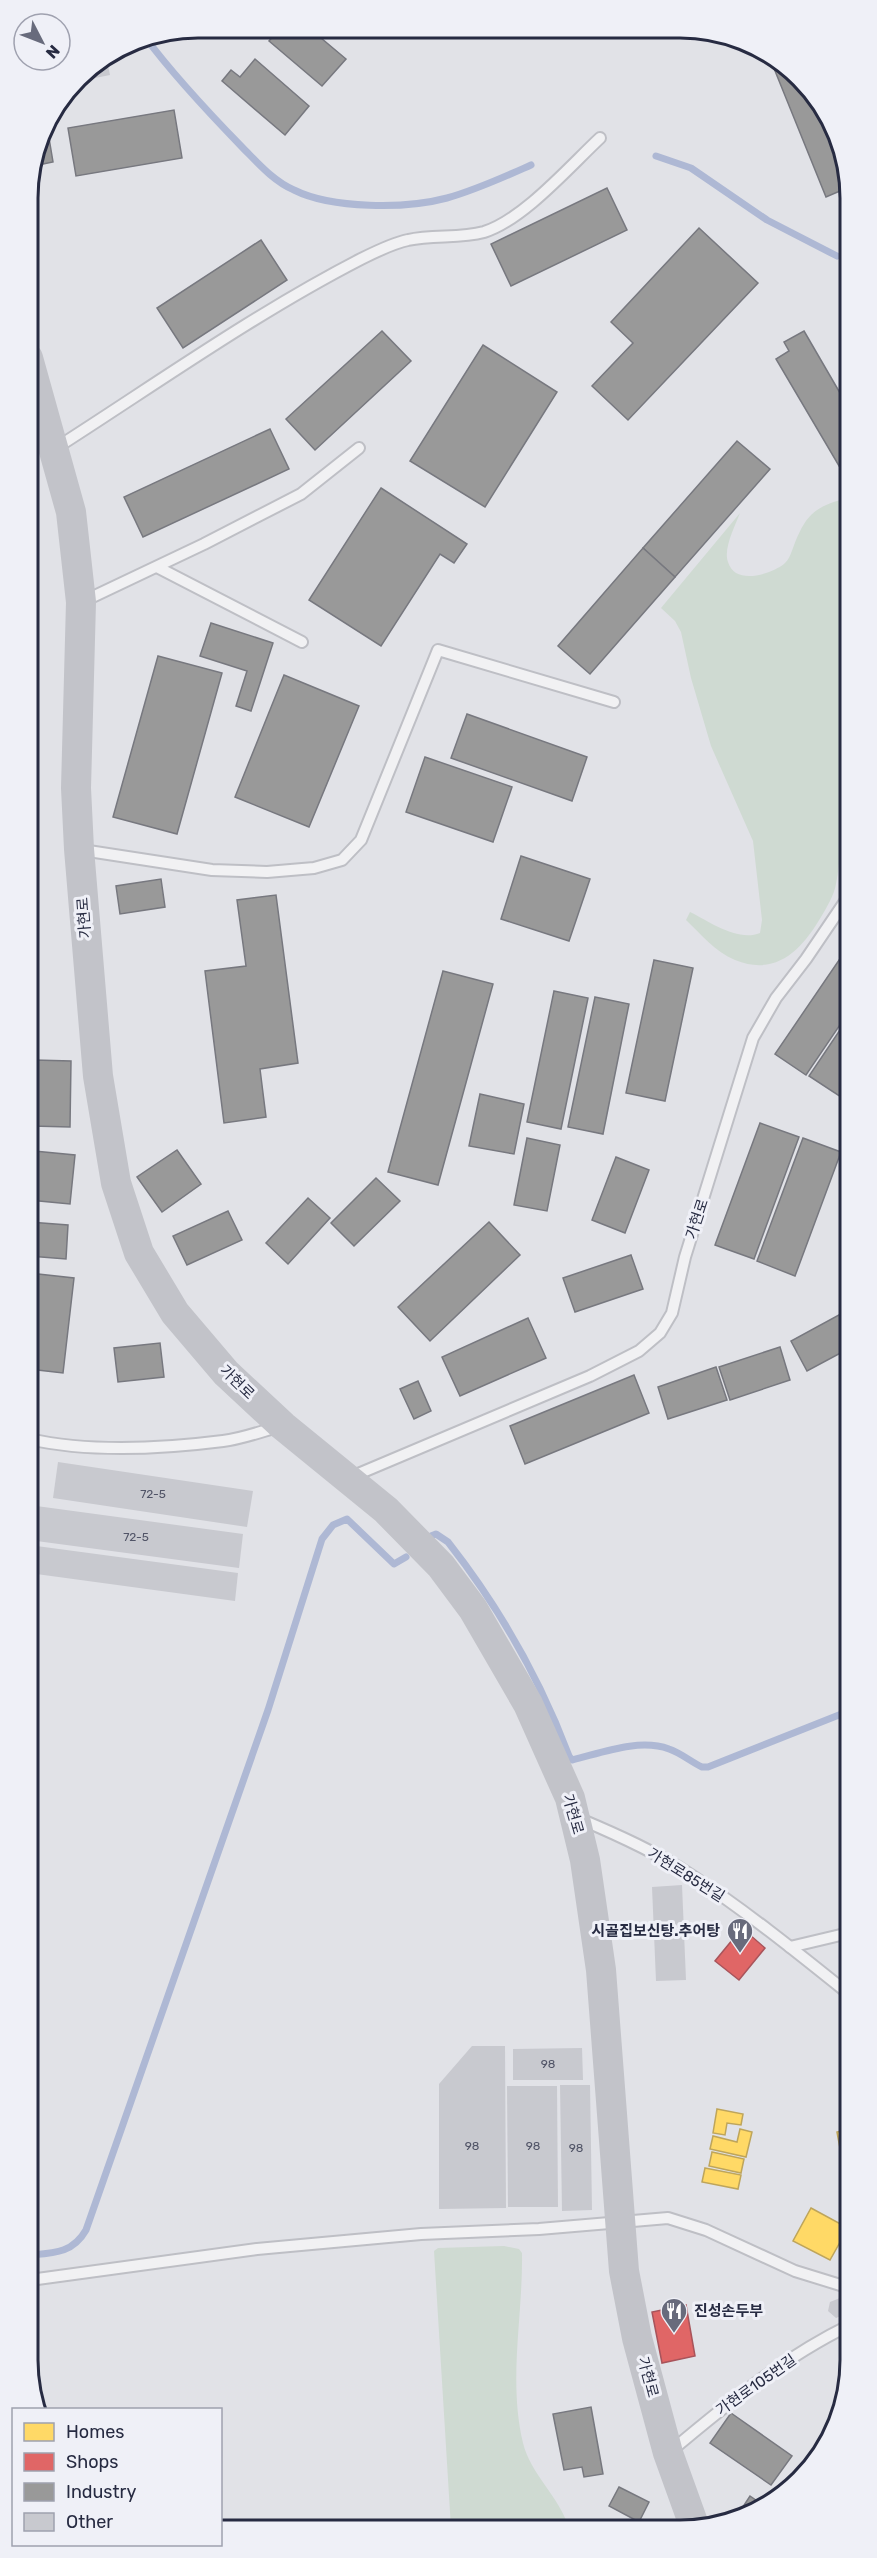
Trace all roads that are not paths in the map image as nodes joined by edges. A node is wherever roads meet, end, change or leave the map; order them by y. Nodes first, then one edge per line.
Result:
1 (600, 138) dead end
2 (38, 393) edge
3 (358, 448) dead end
4 (54, 450) junction
5 (158, 567) junction
6 (81, 602) junction
7 (302, 642) dead end
8 (614, 702) dead end
9 (79, 849) junction
10 (840, 909) edge
11 (283, 1426) junction
12 (38, 1440) edge
13 (348, 1479) junction
14 (574, 1817) junction
15 (839, 1935) edge
16 (790, 1947) junction
17 (839, 1986) edge
18 (621, 2221) junction
19 (38, 2279) edge
20 (839, 2285) edge
21 (839, 2332) edge
22 (669, 2453) junction
23 (692, 2519) edge

1 - 4 lane
2 - 4 street, 가현로
3 - 5 lane
4 - 6 street, 가현로
5 - 6 lane
5 - 7 lane
6 - 9 street, 가현로
8 - 9 lane
9 - 11 street, 가현로
10 - 13 lane, 가현로
11 - 12 lane
11 - 13 street, 가현로
13 - 14 street, 가현로
14 - 16 lane, 가현로85번길
14 - 18 street, 가현로
15 - 16 lane
16 - 17 lane, 가현로85번길
18 - 19 lane
18 - 20 lane
18 - 22 street, 가현로
21 - 22 lane, 가현로105번길
22 - 23 street, 가현로

